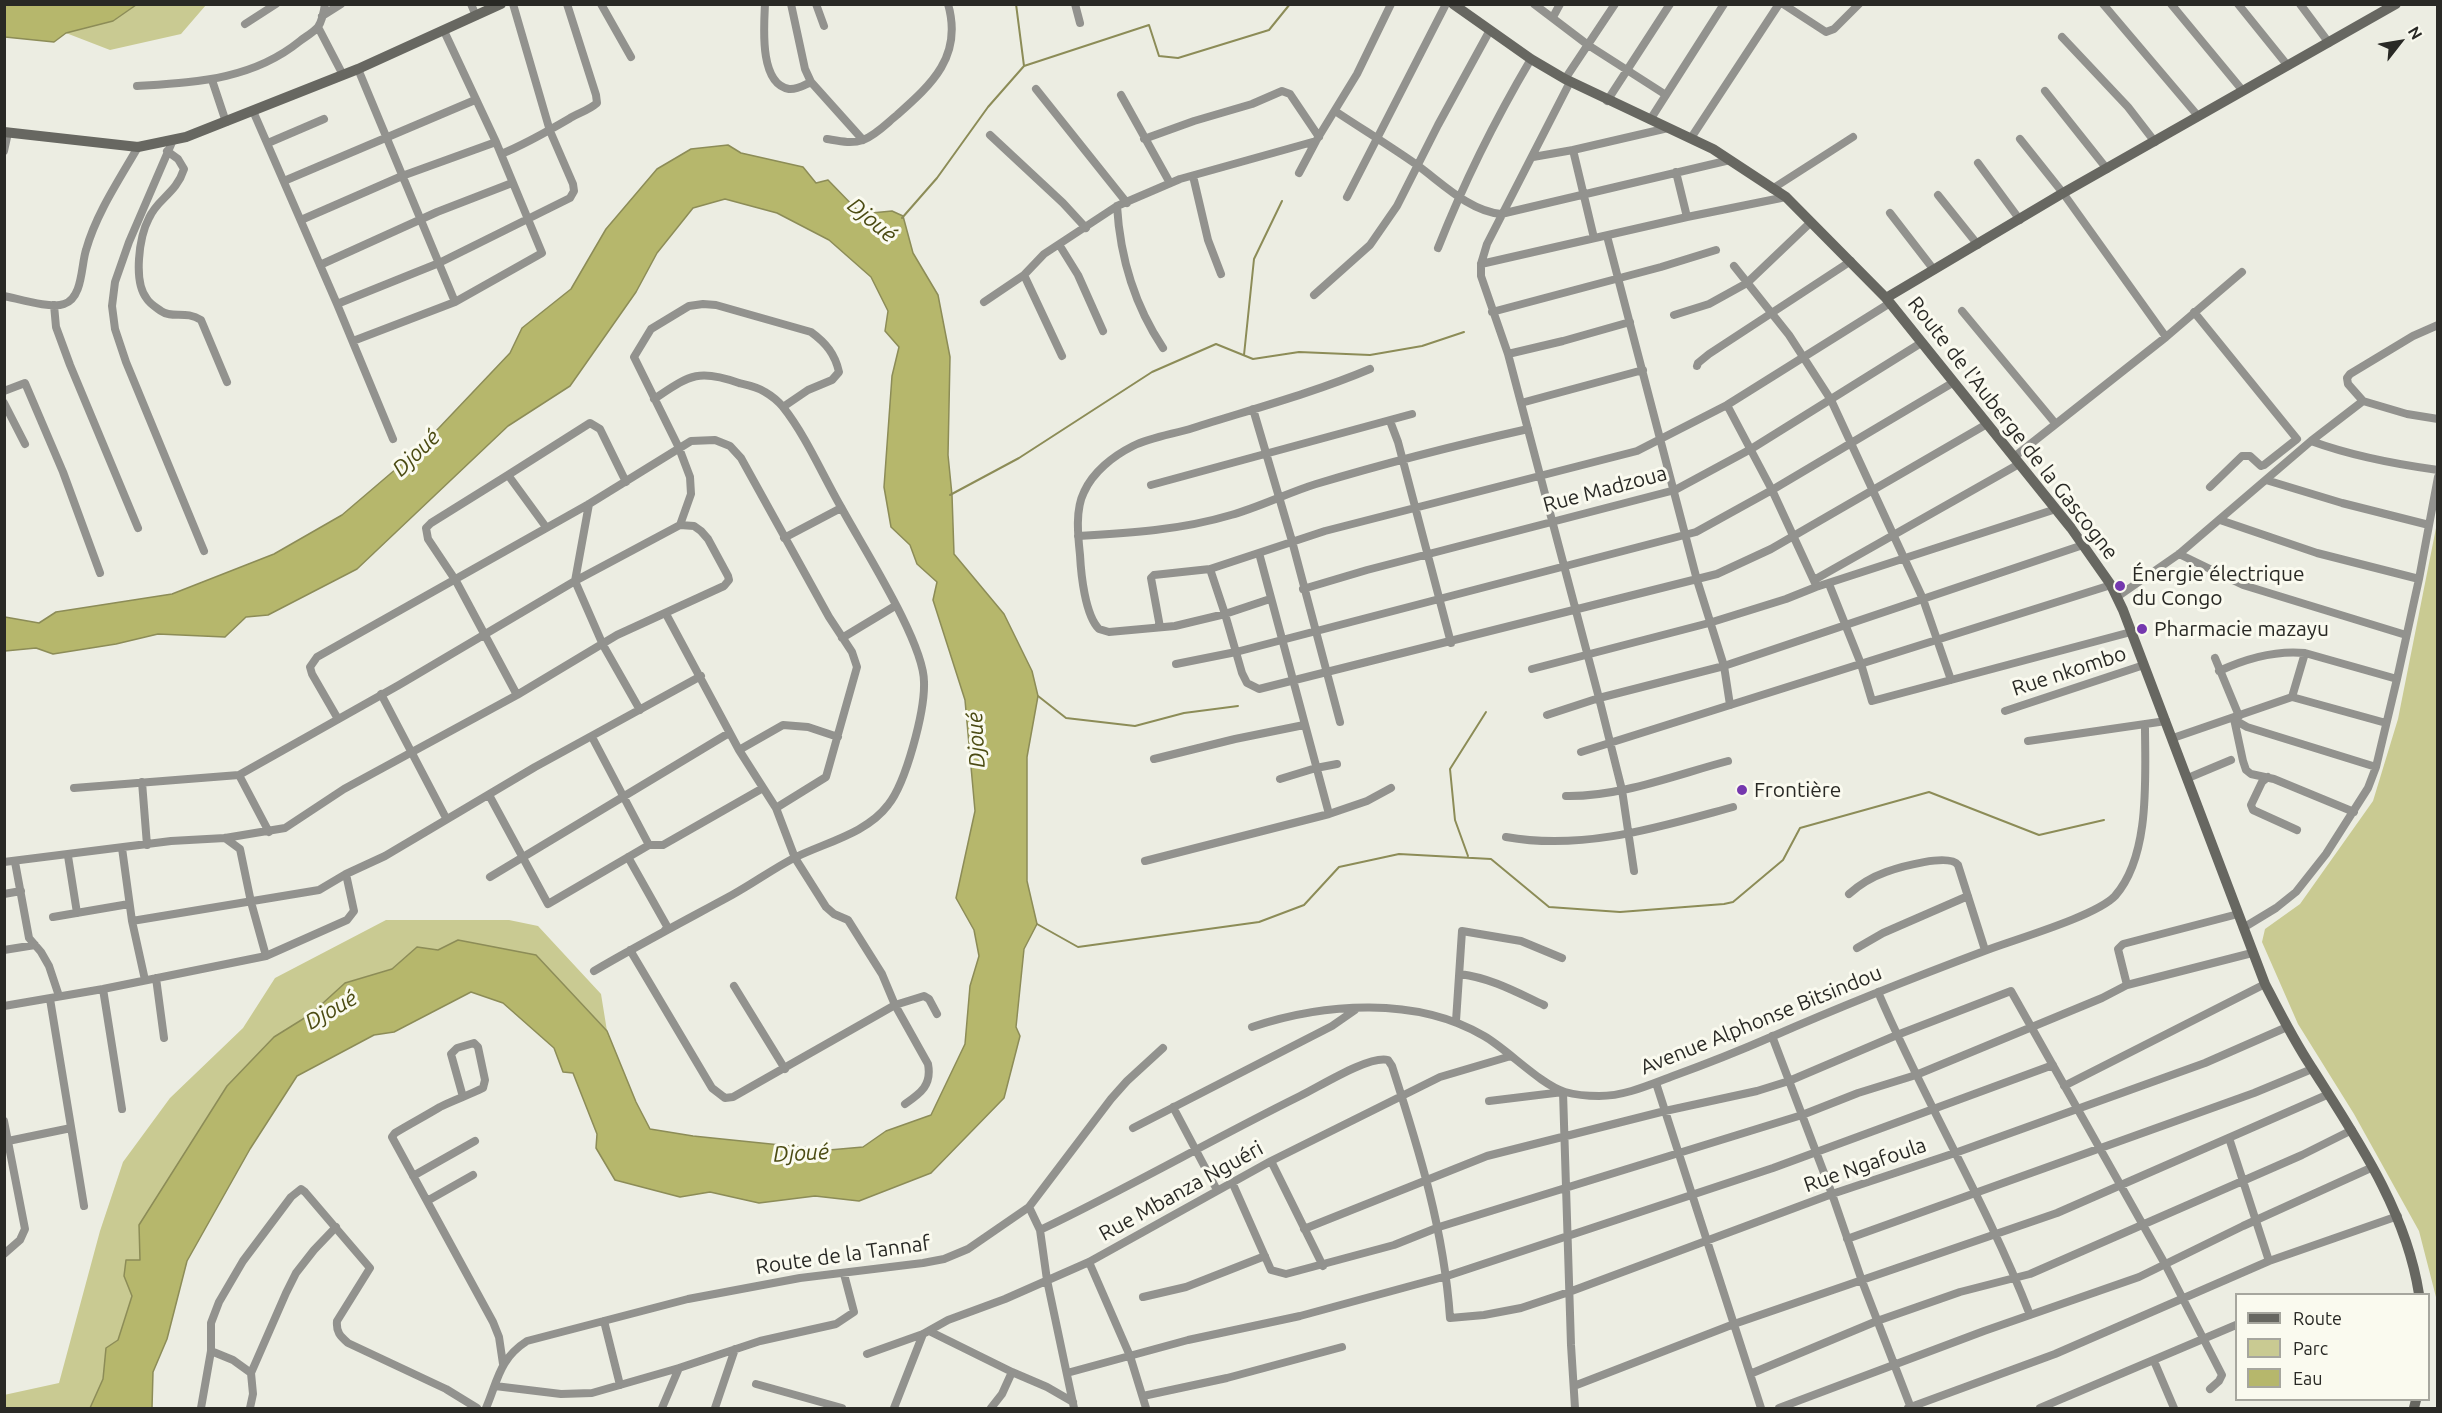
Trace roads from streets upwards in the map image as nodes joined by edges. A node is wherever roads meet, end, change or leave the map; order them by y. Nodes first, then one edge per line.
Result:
1 (276, 4) edge
2 (325, 4) edge
3 (341, 4) edge
4 (471, 4) edge
5 (501, 4) edge
6 (513, 4) edge
7 (567, 4) edge
8 (601, 4) edge
9 (765, 4) edge
10 (791, 4) edge
11 (816, 4) edge
12 (948, 4) edge
13 (1075, 4) edge
14 (1391, 4) edge
15 (1446, 4) edge
16 (1453, 4) edge
17 (1534, 4) edge
18 (1560, 4) edge
19 (1615, 4) edge
20 (1670, 4) edge
21 (1724, 4) edge
22 (1781, 4) edge
23 (1859, 4) edge
24 (2103, 4) edge
25 (2171, 4) edge
26 (2238, 4) edge
27 (2300, 4) edge
28 (2396, 4) edge
29 (322, 16) junction
30 (476, 16) junction
31 (1552, 17) junction
32 (1080, 23) dead end
33 (245, 24) dead end
34 (824, 26) dead end
35 (318, 27) junction
36 (1490, 30) junction
37 (444, 31) junction
38 (2062, 37) dead end
39 (2329, 43) junction
40 (1588, 45) junction
41 (630, 57) dead end
42 (1532, 59) junction
43 (2288, 66) junction
44 (358, 69) junction
45 (1628, 71) junction
46 (343, 75) junction
47 (212, 80) junction
48 (1568, 81) junction
49 (811, 82) junction
50 (137, 86) dead end
51 (1036, 89) dead end
52 (2045, 91) dead end
53 (2243, 91) junction
54 (1121, 95) dead end
55 (1666, 95) junction
56 (475, 99) junction
57 (1607, 100) junction
58 (253, 111) junction
59 (1335, 111) junction
60 (2198, 116) junction
61 (324, 119) dead end
62 (1650, 120) junction
63 (226, 122) junction
64 (1668, 128) junction
65 (550, 131) junction
66 (6, 132) edge
67 (990, 135) dead end
68 (1853, 137) dead end
69 (386, 138) junction
70 (1377, 138) junction
71 (1691, 138) junction
72 (827, 139) dead end
73 (1144, 139) junction
74 (1317, 139) junction
75 (2020, 139) dead end
76 (173, 140) junction
77 (863, 140) junction
78 (496, 142) junction
79 (2155, 142) junction
80 (268, 143) junction
81 (138, 147) junction
82 (1573, 150) junction
83 (4, 151) edge
84 (167, 151) junction
85 (501, 154) junction
86 (1533, 157) junction
87 (1730, 160) junction
88 (1978, 163) dead end
89 (1418, 166) junction
90 (2107, 169) junction
91 (1676, 172) junction
92 (1299, 173) dead end
93 (402, 176) junction
94 (1193, 176) junction
95 (284, 181) junction
96 (512, 183) junction
97 (1170, 183) junction
98 (1772, 189) junction
99 (2063, 193) junction
100 (1584, 194) junction
101 (1938, 195) dead end
102 (1459, 196) junction
103 (1347, 197) dead end
104 (1786, 197) junction
105 (1127, 203) junction
106 (1118, 206) junction
107 (1890, 213) dead end
108 (1501, 214) junction
109 (1687, 217) junction
110 (422, 219) junction
111 (301, 220) junction
112 (528, 220) junction
113 (2020, 220) junction
114 (1811, 222) junction
115 (1086, 228) junction
116 (1607, 236) junction
117 (1594, 238) junction
118 (1978, 244) junction
119 (1060, 246) junction
120 (1438, 248) dead end
121 (1716, 250) dead end
122 (1851, 261) junction
123 (439, 263) junction
124 (320, 264) junction
125 (1480, 264) junction
126 (1734, 266) dead end
127 (1934, 270) junction
128 (2242, 272) dead end
129 (1024, 274) junction
130 (1221, 274) dead end
131 (1619, 278) junction
132 (1747, 283) junction
133 (1314, 295) dead end
134 (4, 296) edge
135 (1888, 301) junction
136 (455, 302) junction
137 (984, 302) dead end
138 (337, 304) junction
139 (54, 305) junction
140 (1962, 311) dead end
141 (1492, 312) junction
142 (2194, 312) junction
143 (1771, 314) junction
144 (1674, 315) dead end
145 (1630, 322) junction
146 (2438, 325) edge
147 (1103, 331) dead end
148 (2166, 337) junction
149 (353, 341) junction
150 (1922, 343) junction
151 (1163, 348) dead end
152 (1508, 354) junction
153 (1062, 356) dead end
154 (1803, 356) junction
155 (1697, 366) dead end
156 (1370, 369) dead end
157 (1643, 370) junction
158 (227, 382) dead end
159 (1954, 382) junction
160 (5, 389) edge
161 (654, 399) junction
162 (1831, 400) junction
163 (2363, 401) junction
164 (4, 402) edge
165 (1521, 403) junction
166 (1727, 405) junction
167 (783, 407) junction
168 (1253, 409) junction
169 (1412, 414) dead end
170 (2438, 419) edge
171 (1390, 421) junction
172 (2055, 423) junction
173 (1987, 424) junction
174 (1528, 429) junction
175 (1661, 437) junction
176 (393, 439) dead end
177 (2311, 441) junction
178 (1852, 443) junction
179 (25, 444) dead end
180 (679, 448) junction
181 (1751, 449) junction
182 (1267, 454) junction
183 (1402, 460) junction
184 (2017, 460) junction
185 (2438, 470) edge
186 (507, 475) junction
187 (2438, 477) edge
188 (1539, 478) junction
189 (2266, 480) junction
190 (626, 483) junction
191 (1151, 485) dead end
192 (2210, 487) dead end
193 (1873, 489) junction
194 (1675, 490) junction
195 (1772, 490) junction
196 (1279, 496) junction
197 (589, 504) junction
198 (1414, 507) junction
199 (841, 508) junction
200 (2056, 509) junction
201 (2220, 520) junction
202 (1552, 522) junction
203 (680, 525) junction
204 (2428, 525) junction
205 (546, 527) junction
206 (138, 528) dead end
207 (1686, 535) junction
208 (1792, 535) junction
209 (1078, 536) junction
210 (1895, 536) junction
211 (784, 538) junction
212 (1292, 541) junction
213 (2083, 545) junction
214 (204, 551) dead end
215 (1259, 553) junction
216 (1428, 554) junction
217 (2179, 554) junction
218 (1905, 558) junction
219 (1563, 567) junction
220 (1210, 569) junction
221 (100, 573) dead end
222 (2419, 579) junction
223 (1697, 580) junction
224 (456, 581) junction
225 (575, 581) junction
226 (1815, 583) junction
227 (1829, 584) junction
228 (2111, 585) junction
229 (1303, 589) junction
230 (2117, 597) junction
231 (1270, 599) junction
232 (1439, 599) junction
233 (1923, 599) junction
234 (895, 606) junction
235 (1574, 610) junction
236 (666, 614) junction
237 (1226, 614) junction
238 (1709, 623) junction
239 (1845, 626) junction
240 (1160, 627) junction
241 (1315, 630) junction
242 (2131, 632) junction
243 (486, 635) junction
244 (2406, 635) junction
245 (842, 638) junction
246 (1282, 639) junction
247 (1938, 640) junction
248 (1451, 643) junction
249 (603, 645) junction
250 (1236, 652) junction
251 (2305, 653) junction
252 (1586, 655) junction
253 (2215, 658) dead end
254 (1176, 664) dead end
255 (1861, 664) junction
256 (2144, 664) junction
257 (1724, 666) junction
258 (1532, 669) dead end
259 (2219, 671) junction
260 (1327, 673) junction
261 (701, 676) junction
262 (2397, 679) junction
263 (1951, 680) junction
264 (1292, 682) junction
265 (381, 694) junction
266 (517, 695) junction
267 (2292, 697) junction
268 (1599, 698) junction
269 (1730, 705) junction
270 (640, 710) junction
271 (2005, 711) dead end
272 (1547, 715) dead end
273 (338, 718) junction
274 (2235, 718) junction
275 (2166, 721) junction
276 (1340, 722) dead end
277 (2386, 723) junction
278 (2145, 724) junction
279 (1304, 725) junction
280 (729, 733) junction
281 (592, 737) junction
282 (838, 737) junction
283 (2173, 738) junction
284 (2028, 741) dead end
285 (1610, 743) junction
286 (739, 750) junction
287 (1581, 752) dead end
288 (413, 753) junction
289 (1154, 759) dead end
290 (2231, 760) dead end
291 (1728, 761) dead end
292 (1338, 764) dead end
293 (2376, 767) junction
294 (1316, 768) junction
295 (239, 775) junction
296 (2268, 777) junction
297 (2188, 778) junction
298 (1280, 779) dead end
299 (142, 782) junction
300 (74, 788) dead end
301 (763, 788) junction
302 (1391, 789) dead end
303 (1622, 790) junction
304 (624, 794) junction
305 (489, 795) junction
306 (1566, 796) dead end
307 (1733, 807) dead end
308 (776, 808) junction
309 (2354, 812) junction
310 (1329, 814) junction
311 (446, 818) junction
312 (2297, 830) dead end
313 (269, 832) junction
314 (248, 834) junction
315 (1629, 835) junction
316 (1506, 837) dead end
317 (225, 838) junction
318 (147, 845) junction
319 (650, 845) junction
320 (122, 848) junction
321 (240, 849) junction
322 (68, 856) junction
323 (628, 857) junction
324 (521, 858) junction
325 (795, 858) junction
326 (1145, 861) dead end
327 (4, 862) edge
328 (15, 862) junction
329 (1635, 871) dead end
330 (346, 874) junction
331 (490, 877) dead end
332 (21, 891) junction
333 (4, 894) edge
334 (1849, 894) dead end
335 (1968, 896) junction
336 (251, 902) junction
337 (129, 904) junction
338 (77, 913) junction
339 (2238, 914) junction
340 (53, 917) dead end
341 (132, 921) junction
342 (2243, 928) junction
343 (665, 930) junction
344 (35, 945) junction
345 (1857, 948) dead end
346 (4, 950) edge
347 (630, 950) junction
348 (1985, 950) junction
349 (2252, 953) junction
350 (266, 956) junction
351 (1562, 958) dead end
352 (594, 971) dead end
353 (1460, 974) junction
354 (156, 978) junction
355 (145, 980) junction
356 (2265, 984) junction
357 (2127, 985) junction
358 (734, 986) dead end
359 (103, 989) junction
360 (1878, 992) junction
361 (59, 996) junction
362 (50, 999) junction
363 (895, 1005) junction
364 (1544, 1005) dead end
365 (4, 1006) edge
366 (1356, 1009) junction
367 (937, 1014) dead end
368 (1456, 1022) junction
369 (1252, 1027) dead end
370 (2031, 1027) junction
371 (2287, 1027) junction
372 (1897, 1035) junction
373 (1772, 1036) junction
374 (164, 1038) dead end
375 (1163, 1048) dead end
376 (1511, 1056) junction
377 (2053, 1065) junction
378 (784, 1069) junction
379 (2312, 1069) junction
380 (1916, 1075) junction
381 (1789, 1081) junction
382 (1656, 1083) junction
383 (2064, 1086) junction
384 (1563, 1092) junction
385 (2329, 1094) junction
386 (1402, 1096) junction
387 (463, 1097) junction
388 (1489, 1101) dead end
389 (905, 1104) dead end
390 (1173, 1107) junction
391 (122, 1109) dead end
392 (2077, 1109) junction
393 (1934, 1110) junction
394 (1665, 1111) junction
395 (1802, 1116) junction
396 (4, 1121) edge
397 (71, 1128) junction
398 (1133, 1128) dead end
399 (2352, 1130) junction
400 (1563, 1135) junction
401 (2229, 1138) junction
402 (8, 1141) junction
403 (475, 1141) dead end
404 (2099, 1148) junction
405 (1196, 1149) junction
406 (1815, 1152) junction
407 (1678, 1153) junction
408 (1955, 1153) junction
409 (1271, 1161) junction
410 (2373, 1167) junction
411 (473, 1175) dead end
412 (413, 1176) junction
413 (1428, 1179) junction
414 (2244, 1180) junction
415 (1232, 1182) junction
416 (2120, 1186) junction
417 (1566, 1189) junction
418 (1216, 1190) junction
419 (1832, 1194) junction
420 (1976, 1194) junction
421 (1691, 1196) junction
422 (427, 1201) junction
423 (84, 1206) dead end
424 (1029, 1208) junction
425 (2398, 1216) junction
426 (2256, 1221) junction
427 (2142, 1224) junction
428 (336, 1227) junction
429 (1439, 1227) junction
430 (1304, 1229) junction
431 (1040, 1230) junction
432 (1995, 1234) junction
433 (1569, 1237) junction
434 (1847, 1239) junction
435 (1706, 1240) junction
436 (8, 1247) edge
437 (4, 1254) edge
438 (1265, 1256) junction
439 (2269, 1261) junction
440 (1089, 1262) junction
441 (2165, 1264) junction
442 (1323, 1266) junction
443 (844, 1274) junction
444 (1447, 1276) junction
445 (2016, 1279) junction
446 (1047, 1280) junction
447 (1862, 1281) junction
448 (1569, 1292) junction
449 (2419, 1293) edge
450 (1143, 1298) dead end
451 (2183, 1298) junction
452 (2030, 1315) junction
453 (604, 1321) junction
454 (1876, 1321) junction
455 (1734, 1324) junction
456 (2235, 1325) edge
457 (926, 1332) junction
458 (2203, 1340) junction
459 (1342, 1347) dead end
460 (735, 1349) junction
461 (211, 1351) junction
462 (867, 1354) dead end
463 (1130, 1356) junction
464 (2154, 1361) junction
465 (503, 1364) junction
466 (1896, 1365) junction
467 (679, 1368) junction
468 (1012, 1372) junction
469 (1067, 1373) junction
470 (250, 1374) junction
471 (1750, 1374) junction
472 (756, 1384) dead end
473 (620, 1385) junction
474 (495, 1386) junction
475 (1574, 1386) junction
476 (2210, 1389) dead end
477 (1143, 1396) junction
478 (1074, 1405) edge
479 (2173, 1406) edge
480 (201, 1408) edge
481 (250, 1408) edge
482 (477, 1408) edge
483 (486, 1408) edge
484 (662, 1408) edge
485 (715, 1408) edge
486 (842, 1408) edge
487 (894, 1408) edge
488 (991, 1408) edge
489 (1146, 1408) edge
490 (1575, 1408) edge
491 (1761, 1408) edge
492 (1779, 1408) edge
493 (1910, 1408) edge
494 (2040, 1408) edge
495 (2164, 1408) edge

1 - 33 street
2 - 29 street
3 - 29 street
4 - 30 street
5 - 30 street
6 - 65 street
7 - 65 street
8 - 41 street
9 - 49 street
10 - 49 street
11 - 34 street
12 - 77 street
13 - 32 street
14 - 59 street
15 - 70 street
16 - 36 street, Route de l'Auberge de la Gascogne
17 - 31 street
18 - 31 street
19 - 40 street
20 - 45 street
21 - 55 street
22 - 23 street
22 - 71 street
24 - 60 street
25 - 53 street
26 - 43 street
27 - 39 street
28 - 39 street
29 - 35 street
30 - 37 street
31 - 40 street
35 - 46 street
35 - 47 street
36 - 42 street, Route de l'Auberge de la Gascogne
36 - 89 street
37 - 44 street
37 - 56 street
38 - 79 street
39 - 43 street
40 - 45 street
40 - 48 street
42 - 48 street, Route de l'Auberge de la Gascogne
42 - 102 street
43 - 53 street
44 - 46 street
44 - 69 street
45 - 55 street
45 - 57 street
46 - 58 street
47 - 50 street
47 - 63 street
48 - 57 street, Route de l'Auberge de la Gascogne
48 - 86 street
49 - 77 street
51 - 105 street
52 - 90 street
53 - 60 street
54 - 73 street
55 - 62 street
56 - 69 street
56 - 78 street
57 - 62 street, Route de l'Auberge de la Gascogne
58 - 63 street
58 - 80 street
59 - 70 street
59 - 74 street
60 - 79 street
61 - 80 street
62 - 64 street, Route de l'Auberge de la Gascogne
63 - 76 street
64 - 71 street, Route de l'Auberge de la Gascogne
64 - 82 street
65 - 85 street
65 - 112 street
66 - 81 street
66 - 83 street
67 - 115 street
68 - 98 street
69 - 93 street
69 - 95 street
70 - 89 street
70 - 103 street
71 - 87 street, Route de l'Auberge de la Gascogne
72 - 77 street
73 - 74 street
73 - 97 street
74 - 92 street
74 - 94 street
75 - 99 street
76 - 81 street
76 - 84 street
78 - 85 street
78 - 93 street
79 - 90 street
80 - 95 street
81 - 139 street
82 - 86 street
82 - 100 street
84 - 158 street
84 - 214 street
85 - 96 street
86 - 108 street
87 - 91 street
87 - 98 street, Route de l'Auberge de la Gascogne
88 - 113 street
89 - 102 street
89 - 133 street
90 - 99 street
91 - 100 street
91 - 109 street
93 - 110 street
93 - 111 street
94 - 97 street
94 - 130 street
95 - 111 street
96 - 110 street
96 - 112 street
97 - 105 street
98 - 104 street, Route de l'Auberge de la Gascogne
99 - 113 street
99 - 148 street
100 - 108 street
100 - 117 street
101 - 118 street
102 - 108 street
102 - 120 street
104 - 109 street
104 - 114 street, Route de l'Auberge de la Gascogne
105 - 106 street
106 - 115 street
106 - 151 street
107 - 127 street
108 - 125 street
109 - 116 street
110 - 123 street
110 - 124 street
111 - 124 street
112 - 123 street
112 - 136 street
113 - 118 street
114 - 122 street, Route de l'Auberge de la Gascogne
114 - 132 street
115 - 119 street
116 - 117 street
116 - 131 street
117 - 125 street
118 - 127 street
119 - 129 street
119 - 147 street
121 - 131 street
122 - 135 street, Route de l'Auberge de la Gascogne
122 - 143 street
123 - 136 street
123 - 138 street
124 - 138 street
125 - 141 street
126 - 132 street
127 - 135 street
128 - 142 street
129 - 137 street
129 - 153 street
131 - 141 street
131 - 145 street
132 - 143 street
132 - 144 street
134 - 139 street
135 - 150 street, Route de l'Auberge de la Gascogne
135 - 154 street
136 - 149 street
138 - 149 street
139 - 206 street
140 - 172 street
141 - 152 street
142 - 148 street
142 - 192 street
143 - 154 street
143 - 155 street
145 - 152 street
145 - 157 street
146 - 163 street
148 - 172 street
149 - 176 street
150 - 159 street, Route de l'Auberge de la Gascogne
150 - 162 street, Rue Madzoua
152 - 165 street
154 - 162 street
154 - 166 street
156 - 168 street
157 - 165 street
157 - 175 street
159 - 173 street, Route de l'Auberge de la Gascogne
159 - 178 street
160 - 221 street
161 - 167 street
161 - 167 street
161 - 180 street
162 - 178 street
162 - 181 street, Rue Madzoua
163 - 170 street
163 - 177 street
164 - 179 street
165 - 174 street
166 - 175 street
166 - 181 street
167 - 199 street
168 - 182 street
168 - 209 street
169 - 171 street
171 - 182 street
171 - 183 street
172 - 184 street
173 - 184 street, Route de l'Auberge de la Gascogne
173 - 193 street
174 - 183 street
174 - 188 street
175 - 188 street
175 - 194 street
177 - 185 street
177 - 189 street
178 - 193 street
178 - 195 street
180 - 190 street
180 - 203 street
180 - 211 street
181 - 194 street, Rue Madzoua
181 - 195 street
182 - 191 street
182 - 196 street
183 - 196 street
183 - 198 street
184 - 200 street, Route de l'Auberge de la Gascogne
184 - 210 street
186 - 190 street
186 - 205 street
186 - 224 street
187 - 204 street
188 - 198 street
188 - 202 street
189 - 201 street
189 - 204 street
190 - 197 street
193 - 208 street
193 - 210 street
194 - 202 street, Rue Madzoua
194 - 207 street
195 - 207 street
195 - 208 street
196 - 209 street
196 - 212 street
197 - 205 street
197 - 225 street
198 - 212 street
198 - 216 street
199 - 211 street
199 - 234 street
200 - 213 street, Route de l'Auberge de la Gascogne
200 - 218 street
201 - 217 street
201 - 222 street
202 - 216 street, Rue Madzoua
202 - 219 street
203 - 225 street
203 - 236 street
204 - 222 street
205 - 224 street
207 - 219 street
207 - 223 street
208 - 223 street
208 - 226 street
209 - 240 street
210 - 218 street
210 - 226 street
211 - 245 street
212 - 215 street
212 - 229 street
213 - 228 street, Route de l'Auberge de la Gascogne
213 - 233 street
215 - 220 street
215 - 231 street
216 - 229 street, Rue Madzoua
216 - 232 street
217 - 230 street
217 - 244 street
218 - 227 street
218 - 233 street
219 - 232 street
219 - 235 street
220 - 237 street
220 - 240 street
222 - 244 street
223 - 235 street
223 - 238 street
224 - 243 street
224 - 273 street
225 - 243 street
225 - 249 street
226 - 227 street
226 - 238 street
227 - 239 street
228 - 230 street, Route de l'Auberge de la Gascogne
228 - 247 street
229 - 241 street
230 - 242 street, Route de l'Auberge de la Gascogne
231 - 237 street
231 - 246 street
232 - 241 street
232 - 248 street
233 - 239 street
233 - 247 street
234 - 245 street
234 - 325 street
235 - 248 street
235 - 252 street
236 - 249 street
236 - 261 street
237 - 240 street
237 - 250 street
238 - 252 street
238 - 257 street
239 - 255 street
239 - 257 street
241 - 246 street
241 - 260 street
242 - 256 street, Route de l'Auberge de la Gascogne
242 - 263 street
243 - 265 street
243 - 266 street
244 - 262 street
245 - 282 street
246 - 250 street
246 - 264 street
247 - 255 street
247 - 263 street
248 - 260 street
249 - 266 street
249 - 270 street
250 - 254 street
250 - 264 street
251 - 259 street
251 - 262 street
251 - 267 street
252 - 258 street
252 - 268 street
253 - 259 street
255 - 263 street
255 - 269 street
256 - 271 street, Rue nkombo
256 - 275 street, Route de l'Auberge de la Gascogne
257 - 268 street
257 - 269 street
259 - 274 street
260 - 264 street
260 - 276 street
261 - 270 street
261 - 280 street
262 - 277 street
264 - 279 street
265 - 273 street
265 - 288 street
266 - 288 street
267 - 274 street
267 - 277 street
268 - 272 street
268 - 285 street
269 - 285 street
270 - 281 street
273 - 295 street
274 - 283 street
274 - 293 street
274 - 296 street
275 - 278 street
275 - 283 street, Route de l'Auberge de la Gascogne
277 - 293 street
278 - 284 street
278 - 348 street, Avenue Alphonse Bitsindou
279 - 289 street
279 - 294 street
280 - 286 street
280 - 304 street
281 - 304 street
281 - 305 street
282 - 286 street
282 - 308 street
283 - 297 street, Route de l'Auberge de la Gascogne
285 - 287 street
285 - 303 street
286 - 301 street
288 - 311 street
288 - 313 street
290 - 297 street
291 - 303 street
292 - 294 street
293 - 309 street
294 - 298 street
294 - 310 street
295 - 299 street
295 - 313 street
296 - 309 street
296 - 312 street
297 - 339 street, Route de l'Auberge de la Gascogne
299 - 300 street
299 - 318 street
301 - 308 street
301 - 319 street
302 - 310 street
303 - 306 street
303 - 315 street
304 - 319 street
304 - 324 street
305 - 311 street
305 - 324 street
307 - 315 street
308 - 325 street
309 - 342 street
310 - 326 street
311 - 330 street
313 - 314 street
314 - 317 street
314 - 321 street
315 - 316 street
315 - 329 street
317 - 318 street
317 - 321 street
318 - 320 street
319 - 323 street
320 - 322 street
320 - 337 street
321 - 336 street
322 - 328 street
322 - 338 street
323 - 324 street
323 - 343 street
324 - 331 street
325 - 343 street
325 - 363 street
327 - 328 street
328 - 332 street
330 - 336 street
330 - 350 street
332 - 333 street
332 - 344 street
334 - 335 street
335 - 345 street
335 - 348 street
336 - 341 street
336 - 350 street
337 - 338 street
337 - 341 street
338 - 340 street
339 - 342 street, Route de l'Auberge de la Gascogne
339 - 357 street
341 - 355 street
342 - 349 street, Route de l'Auberge de la Gascogne
343 - 347 street
344 - 346 street
344 - 361 street
347 - 352 street
347 - 378 street
348 - 360 street, Avenue Alphonse Bitsindou
349 - 356 street, Route de l'Auberge de la Gascogne
349 - 357 street
350 - 354 street
351 - 353 street
353 - 364 street
353 - 368 street
354 - 355 street
354 - 374 street
355 - 359 street
356 - 371 street, Route de l'Auberge de la Gascogne
356 - 383 street
357 - 370 street
358 - 378 street
359 - 361 street
359 - 391 street
360 - 372 street
360 - 373 street, Avenue Alphonse Bitsindou
361 - 362 street
362 - 365 street
362 - 397 street
363 - 367 street
363 - 378 street
363 - 389 street
366 - 368 street
366 - 369 street
366 - 390 street
368 - 376 street
370 - 372 street
370 - 377 street
370 - 380 street
371 - 379 street, Route de l'Auberge de la Gascogne
371 - 392 street, Rue Ngafoula
372 - 380 street
372 - 381 street
373 - 381 street
373 - 382 street, Avenue Alphonse Bitsindou
375 - 424 street, Route de la Tannaf
376 - 384 street
376 - 386 street, Rue Mbanza Nguéri
377 - 383 street
377 - 393 street
379 - 385 street, Route de l'Auberge de la Gascogne
379 - 404 street
380 - 393 street
380 - 395 street
381 - 394 street
381 - 395 street
382 - 384 street, Avenue Alphonse Bitsindou
382 - 394 street
383 - 392 street
384 - 388 street, Avenue Alphonse Bitsindou
384 - 400 street
385 - 399 street, Route de l'Auberge de la Gascogne
385 - 401 street
386 - 405 street
386 - 409 street, Rue Mbanza Nguéri
386 - 413 street
387 - 387 street
387 - 412 street
390 - 398 street
390 - 405 street
392 - 404 street
392 - 408 street, Rue Ngafoula
393 - 406 street
393 - 408 street
394 - 400 street
394 - 407 street
395 - 406 street
395 - 407 street
396 - 402 street
397 - 402 street
397 - 423 street
399 - 410 street, Route de l'Auberge de la Gascogne
399 - 414 street
400 - 413 street
400 - 417 street
401 - 414 street
401 - 416 street
402 - 436 street
403 - 412 street
404 - 416 street
404 - 420 street
405 - 418 street
405 - 431 street
406 - 419 street
406 - 421 street
407 - 417 street
407 - 421 street
408 - 419 street, Rue Ngafoula
408 - 420 street
409 - 415 street, Rue Mbanza Nguéri
409 - 430 street
410 - 425 street, Route de l'Auberge de la Gascogne
410 - 426 street
411 - 422 street
412 - 422 street
413 - 429 street
413 - 430 street
414 - 426 street
414 - 427 street
415 - 418 street, Rue Mbanza Nguéri
415 - 438 street
416 - 427 street
416 - 432 street
417 - 429 street
417 - 433 street
418 - 440 street, Rue Mbanza Nguéri
419 - 434 street
419 - 435 street, Rue Ngafoula
420 - 432 street
420 - 434 street
421 - 433 street
421 - 435 street
422 - 465 street
424 - 431 street
424 - 443 street, Route de la Tannaf
425 - 439 street
425 - 449 street, Route de l'Auberge de la Gascogne
426 - 439 street
426 - 441 street
427 - 441 street
427 - 445 street
428 - 461 street
428 - 470 street
428 - 482 street
429 - 442 street
429 - 444 street
430 - 442 street
431 - 446 street
432 - 445 street
432 - 447 street
433 - 444 street
433 - 448 street
434 - 447 street
435 - 448 street, Rue Ngafoula
435 - 455 street
436 - 437 street
438 - 442 street
438 - 450 street
439 - 451 street
440 - 446 street, Rue Mbanza Nguéri
440 - 463 street
441 - 451 street
441 - 452 street
443 - 453 street, Route de la Tannaf
443 - 460 street
444 - 448 street, Rue Ngafoula
444 - 463 street
445 - 452 street
445 - 454 street
446 - 457 street, Rue Mbanza Nguéri
446 - 469 street
447 - 454 street
447 - 455 street
448 - 475 street
451 - 458 street
451 - 493 street
452 - 466 street
453 - 465 street, Route de la Tannaf
453 - 473 street
454 - 466 street
454 - 471 street
455 - 471 street
455 - 475 street
456 - 458 street
457 - 462 street, Rue Mbanza Nguéri
457 - 468 street
457 - 487 street
458 - 464 street
458 - 476 street
459 - 477 street
460 - 467 street
460 - 485 street
461 - 470 street
461 - 480 street
463 - 469 street
463 - 477 street
464 - 479 street
464 - 494 street
465 - 474 street, Route de la Tannaf
466 - 492 street
466 - 493 street
467 - 473 street
467 - 484 street
468 - 478 street
468 - 488 street
469 - 478 street
470 - 481 street
471 - 491 street
472 - 486 street
473 - 474 street
474 - 483 street, Route de la Tannaf
475 - 490 street
477 - 489 street
479 - 495 street

